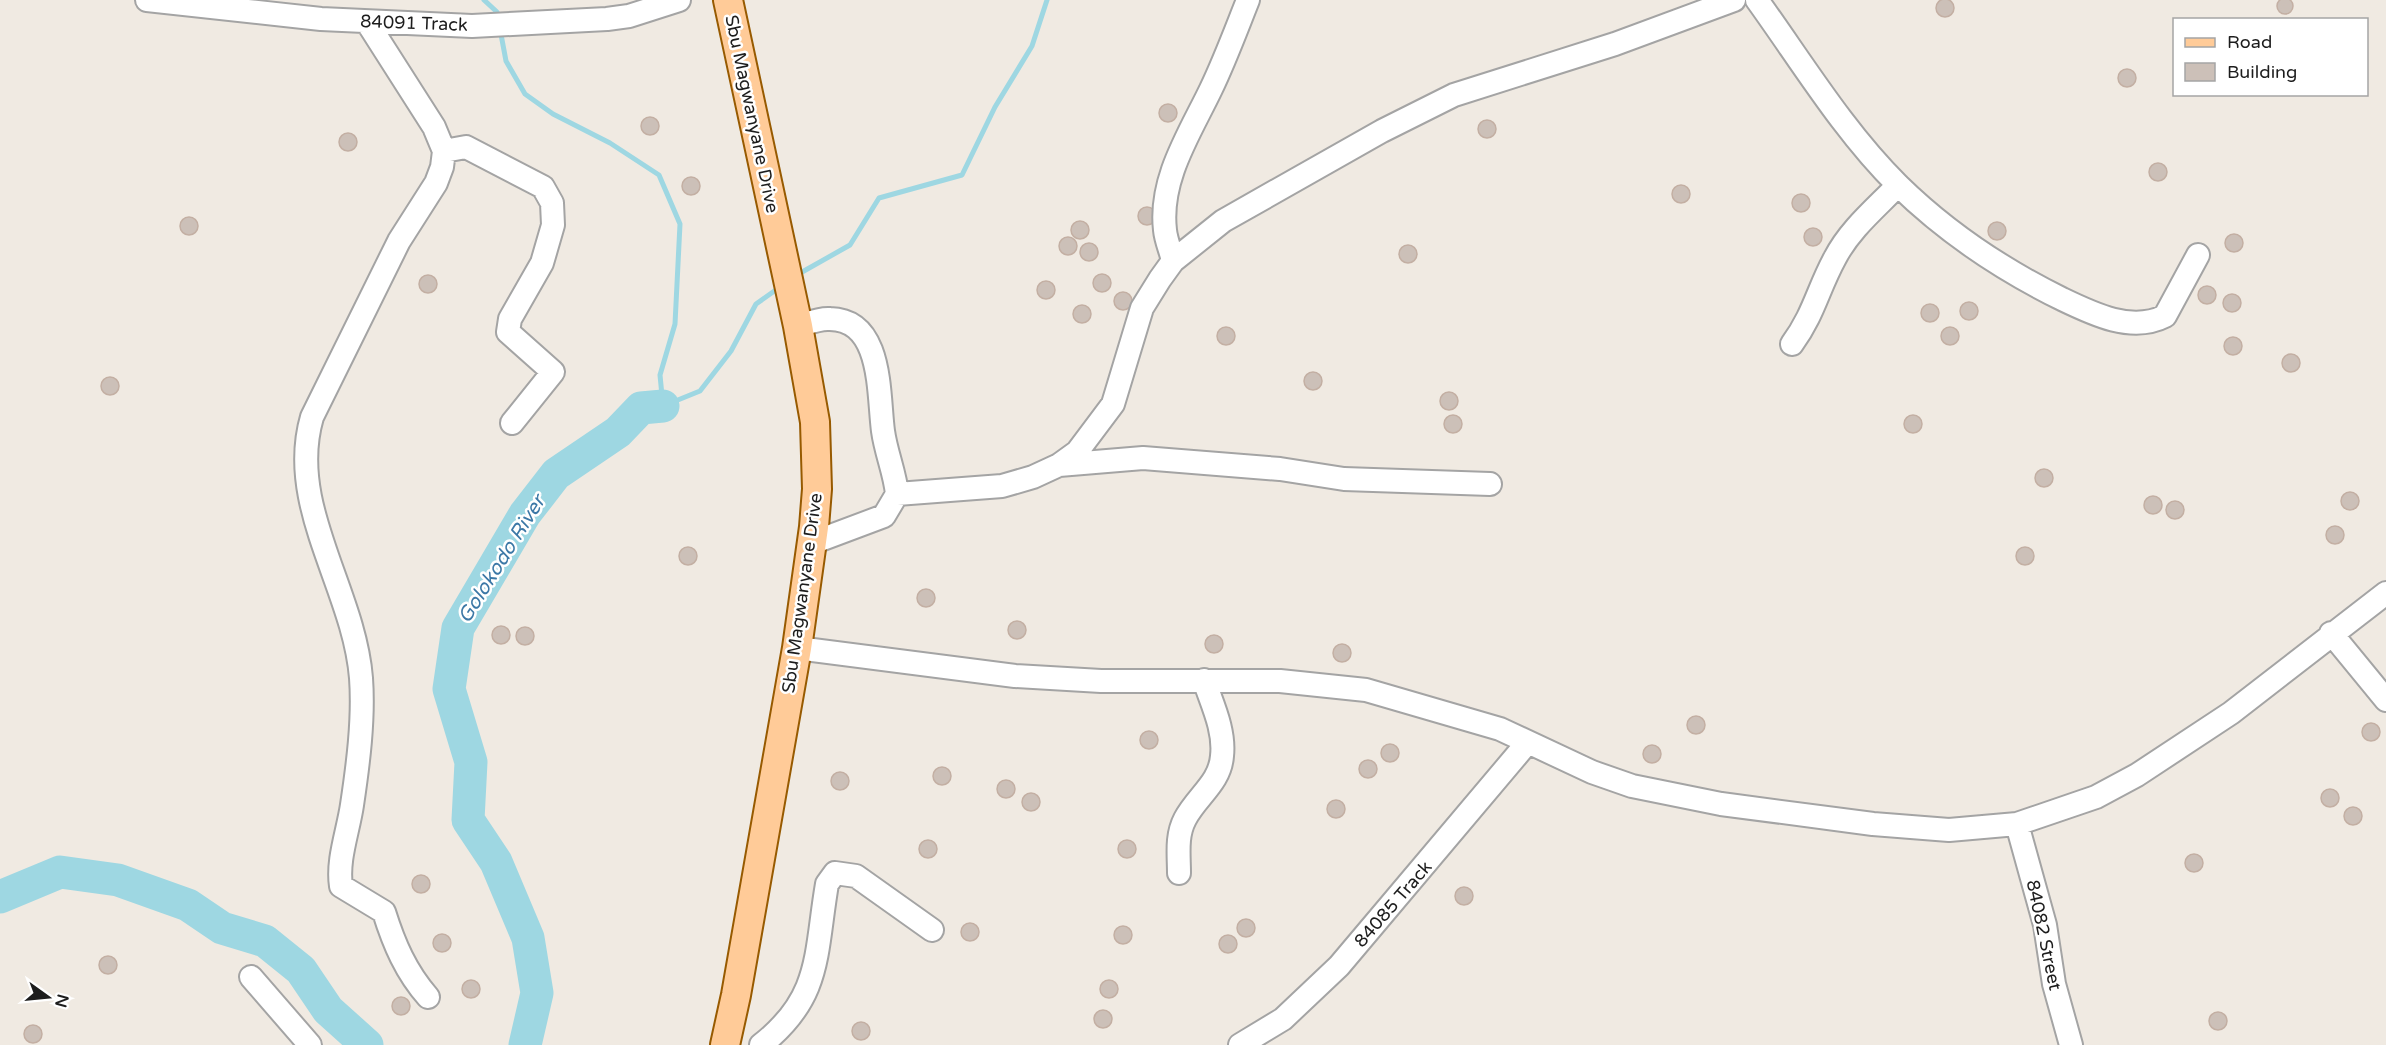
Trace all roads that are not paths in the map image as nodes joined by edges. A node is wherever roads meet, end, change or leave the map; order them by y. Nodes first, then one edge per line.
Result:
1 (147, 0) edge
2 (679, 0) edge
3 (728, 0) edge
4 (1248, 0) edge
5 (1734, 0) edge
6 (1757, 0) edge
7 (367, 22) junction
8 (444, 151) junction
9 (1898, 185) junction
10 (2198, 255) dead end
11 (1173, 261) junction
12 (797, 318) junction
13 (1792, 344) dead end
14 (512, 423) dead end
15 (1059, 465) junction
16 (1490, 484) dead end
17 (897, 494) junction
18 (812, 543) junction
19 (2386, 594) edge
20 (2331, 633) junction
21 (797, 648) junction
22 (1204, 680) junction
23 (2386, 700) edge
24 (1528, 742) junction
25 (2018, 824) junction
26 (1179, 873) dead end
27 (932, 930) dead end
28 (250, 978) dead end
29 (428, 997) dead end
30 (1248, 1043) edge
31 (310, 1045) edge
32 (725, 1045) edge
33 (761, 1045) edge
34 (2071, 1045) edge

1 - 7 street, 84091 Track
2 - 7 street, 84091 Track
3 - 12 main road, Sbu Magwanyane Drive
4 - 11 street
5 - 11 street
6 - 9 street
7 - 8 street
8 - 14 street
8 - 29 street
9 - 10 street
9 - 13 street
11 - 15 street
12 - 17 street
12 - 18 main road, Sbu Magwanyane Drive
15 - 16 street
15 - 17 street
17 - 18 street
18 - 21 main road, Sbu Magwanyane Drive
19 - 20 street
20 - 23 street
20 - 25 street
21 - 22 street
21 - 32 main road, Sbu Magwanyane Drive
22 - 24 street
22 - 26 street
24 - 25 street
24 - 30 street, 84085 Track
25 - 34 street, 84082 Street
27 - 33 street
28 - 31 street

